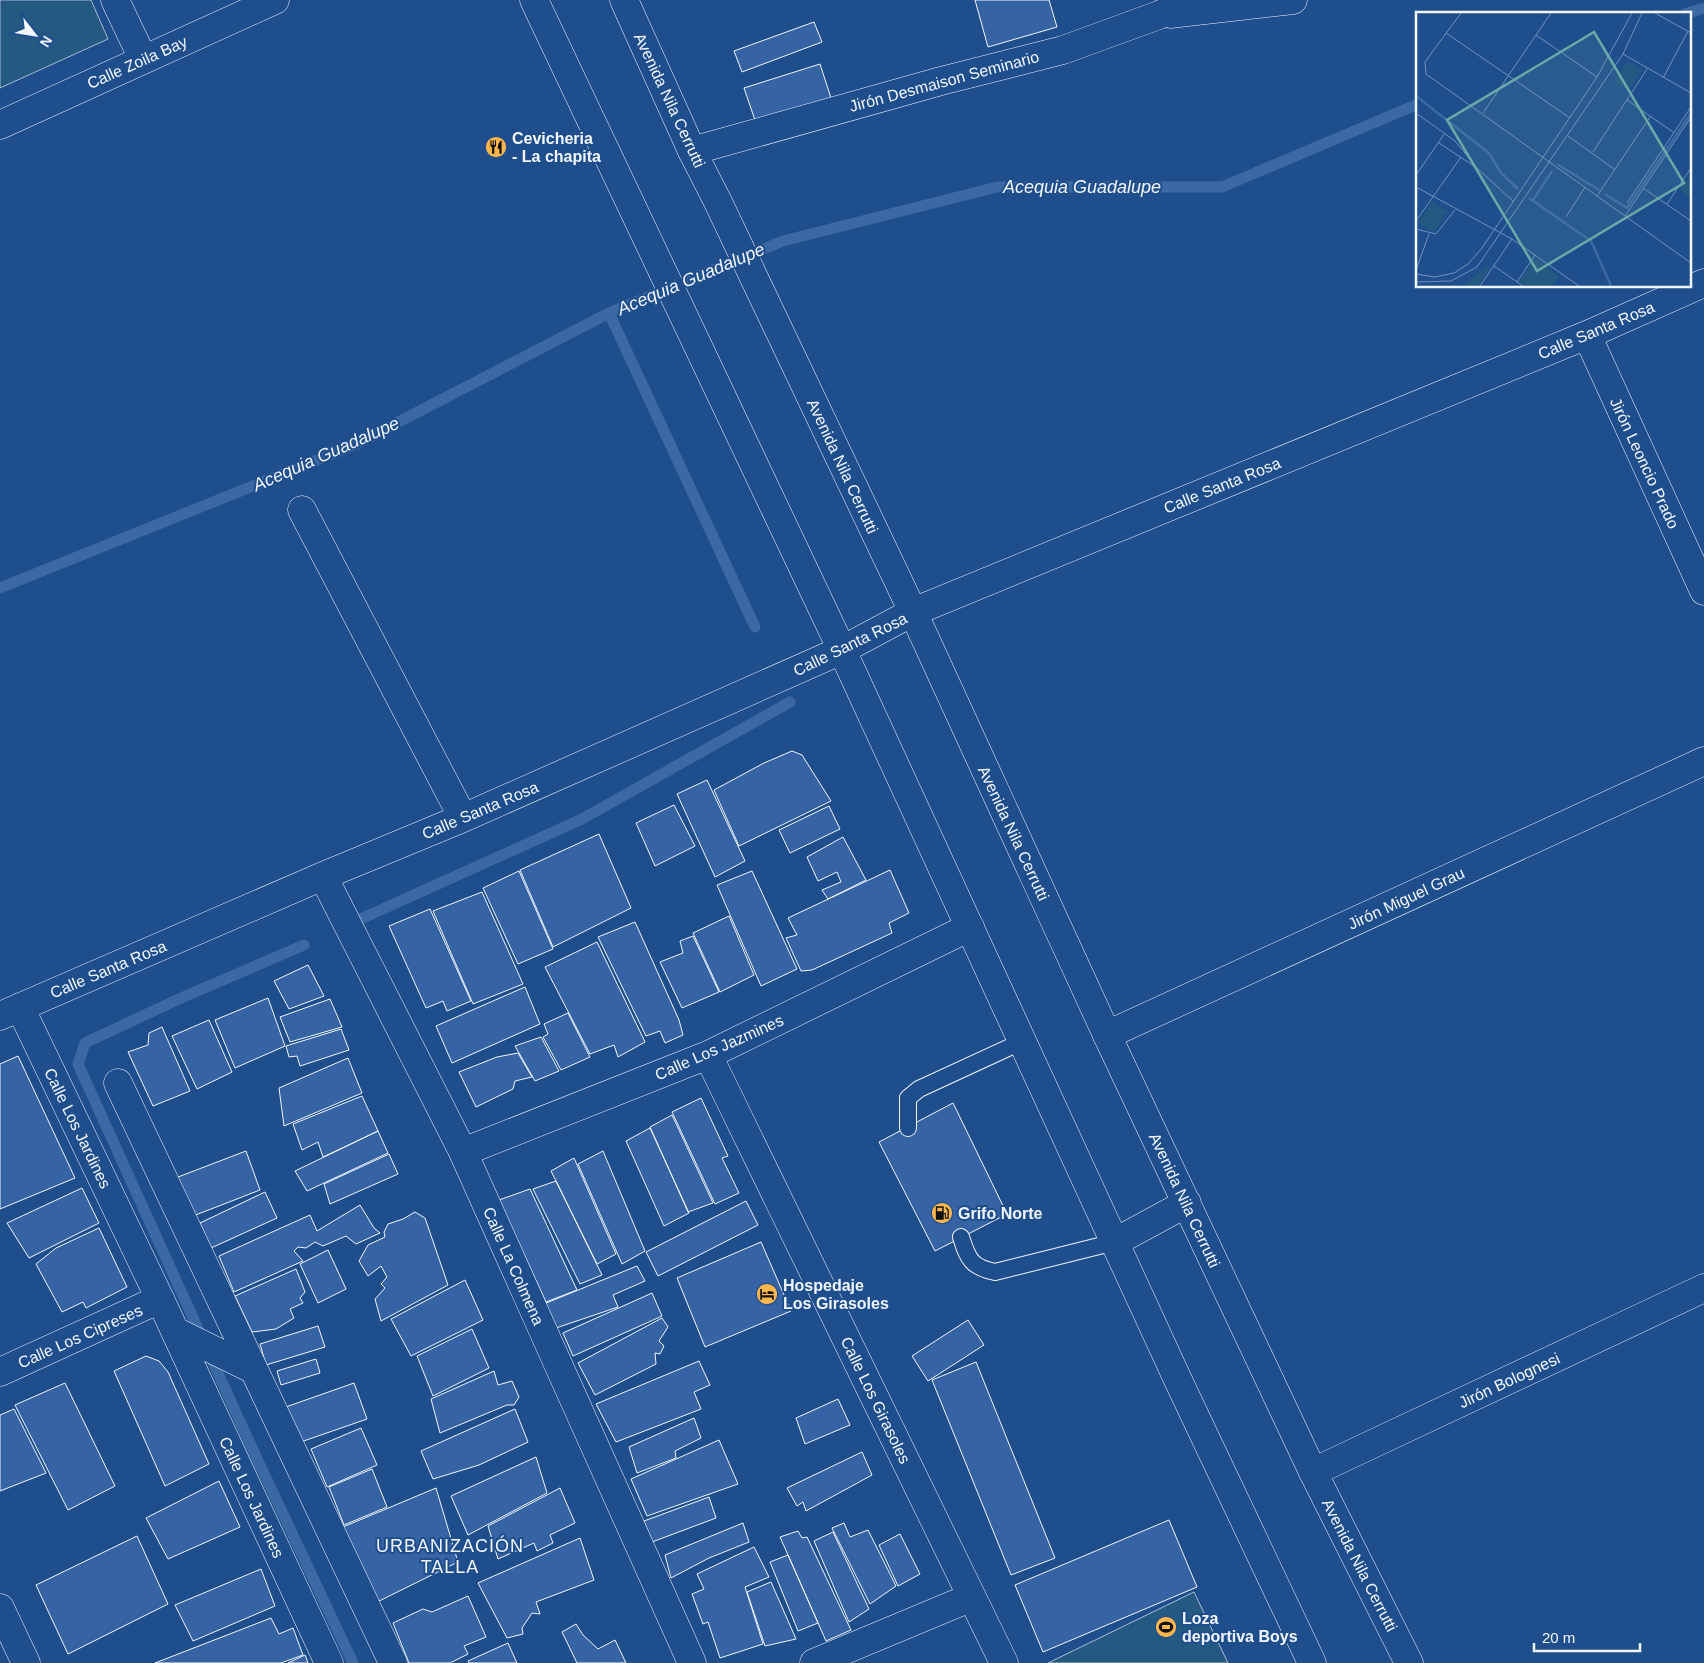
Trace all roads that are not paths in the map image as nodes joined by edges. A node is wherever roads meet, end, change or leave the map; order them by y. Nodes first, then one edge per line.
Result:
1 (114, 0) edge
2 (275, 0) edge
3 (534, 0) edge
4 (624, 0) edge
5 (1191, 0) edge
6 (1293, 0) edge
7 (1159, 15) junction
8 (143, 59) junction
9 (0, 125) edge
10 (692, 151) junction
11 (1704, 283) edge
12 (1587, 335) junction
13 (302, 510) dead end
14 (1704, 591) edge
15 (913, 612) junction
16 (842, 650) junction
17 (1704, 761) edge
18 (463, 818) junction
19 (323, 876) junction
20 (970, 926) junction
21 (10, 1011) edge
22 (1107, 1035) junction
23 (1022, 1041) junction
24 (708, 1055) junction
25 (118, 1083) dead end
26 (908, 1128) dead end
27 (462, 1152) junction
28 (1187, 1203) junction
29 (961, 1237) dead end
30 (1115, 1242) junction
31 (1704, 1288) edge
32 (160, 1299) junction
33 (175, 1331) junction
34 (254, 1370) junction
35 (0, 1372) edge
36 (1314, 1472) junction
37 (972, 1598) junction
38 (0, 1608) edge
39 (26, 1663) edge
40 (329, 1663) edge
41 (394, 1663) edge
42 (692, 1663) edge
43 (814, 1663) edge
44 (1004, 1663) edge
45 (1312, 1663) edge
46 (1409, 1663) edge

1 - 8 main road
2 - 8 main road, Calle Zoila Bay
3 - 16 main road
4 - 10 main road, Avenida Nila Cerrutti
5 - 7 main road, Jirón Desmaison Seminario
6 - 7 main road
7 - 10 main road, Jirón Desmaison Seminario
8 - 9 main road, Calle Zoila Bay
10 - 15 main road, Avenida Nila Cerrutti
11 - 12 main road, Calle Santa Rosa
12 - 14 main road, Jirón Leoncio Prado
12 - 15 main road, Calle Santa Rosa
13 - 18 main road
15 - 16 main road, Calle Santa Rosa
15 - 22 main road, Avenida Nila Cerrutti
16 - 18 main road, Calle Santa Rosa
16 - 20 main road
17 - 22 main road, Jirón Miguel Grau
18 - 19 main road, Calle Santa Rosa
19 - 21 main road, Calle Santa Rosa
19 - 27 main road, Calle La Colmena
20 - 23 main road
20 - 24 main road, Calle Los Jazmines
21 - 32 main road, Calle Los Jardines
22 - 28 main road, Avenida Nila Cerrutti
23 - 26 lane
23 - 30 main road
24 - 27 main road, Calle Los Jazmines
24 - 37 main road, Calle Los Girasoles
25 - 34 main road
27 - 42 main road, Calle La Colmena
28 - 30 main road
28 - 36 main road, Avenida Nila Cerrutti
29 - 30 lane
30 - 45 main road
31 - 36 main road, Jirón Bolognesi
32 - 33 main road, Calle Los Jardines
32 - 35 main road, Calle Los Cipreses
33 - 34 main road
33 - 40 main road, Calle Los Jardines
34 - 41 main road
36 - 46 main road, Avenida Nila Cerrutti
37 - 43 main road
37 - 44 main road, Calle Los Girasoles
38 - 39 main road

